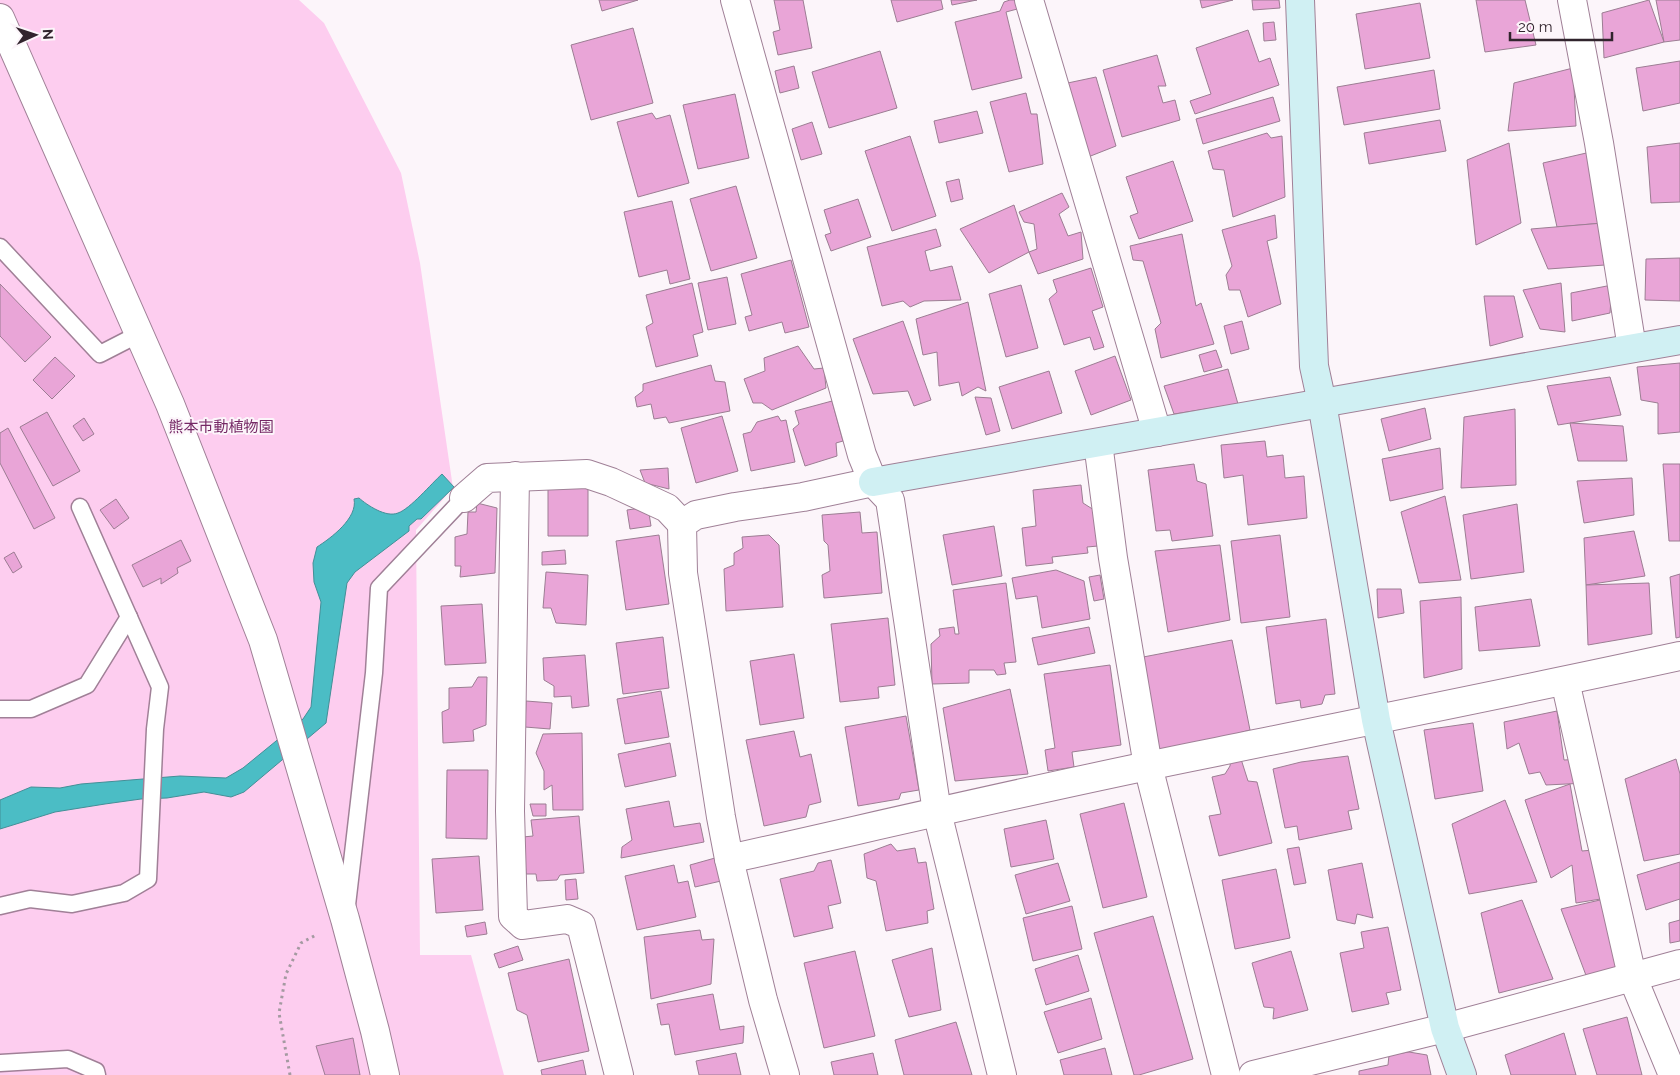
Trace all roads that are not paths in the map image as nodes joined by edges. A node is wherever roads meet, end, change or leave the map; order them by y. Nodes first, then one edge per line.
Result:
1 (735, 0) edge
2 (1029, 0) edge
3 (1300, 0) edge
4 (1572, 0) edge
5 (0, 18) edge
6 (0, 247) edge
7 (139, 334) junction
8 (1680, 340) edge
9 (1632, 348) junction
10 (1322, 403) junction
11 (1157, 432) junction
12 (1098, 442) junction
13 (516, 476) junction
14 (873, 482) junction
15 (464, 498) joint
16 (80, 507) dead end
17 (682, 524) junction
18 (129, 617) junction
19 (1680, 656) edge
20 (1565, 681) junction
21 (0, 710) edge
22 (1376, 720) junction
23 (1148, 766) junction
24 (937, 812) junction
25 (729, 859) junction
26 (0, 906) edge
27 (345, 919) junction
28 (1680, 964) edge
29 (1632, 976) junction
30 (1445, 1028) junction
31 (0, 1063) edge
32 (97, 1075) edge
33 (385, 1075) edge
34 (619, 1075) edge
35 (785, 1075) edge
36 (1002, 1075) edge
37 (1226, 1075) edge
38 (1253, 1075) edge
39 (1462, 1075) edge
40 (1672, 1075) edge

1 - 14 street
2 - 11 street
3 - 10 street
4 - 9 street
5 - 7 street
6 - 7 lane
7 - 27 street
8 - 9 street
9 - 10 street
10 - 11 street
10 - 22 street
11 - 12 street
12 - 14 street
12 - 23 street
13 - 15 street
13 - 17 street
13 - 34 street
14 - 17 street
14 - 24 street
15 - 27 lane
16 - 18 lane
17 - 25 street
18 - 21 lane
18 - 26 lane
19 - 20 street
20 - 22 street
20 - 29 street
22 - 23 street
22 - 30 street
23 - 24 street
23 - 37 street
24 - 25 street
24 - 36 street
25 - 35 street
27 - 33 street
28 - 29 street
29 - 30 street
29 - 40 street
30 - 38 street
30 - 39 street
31 - 32 lane

